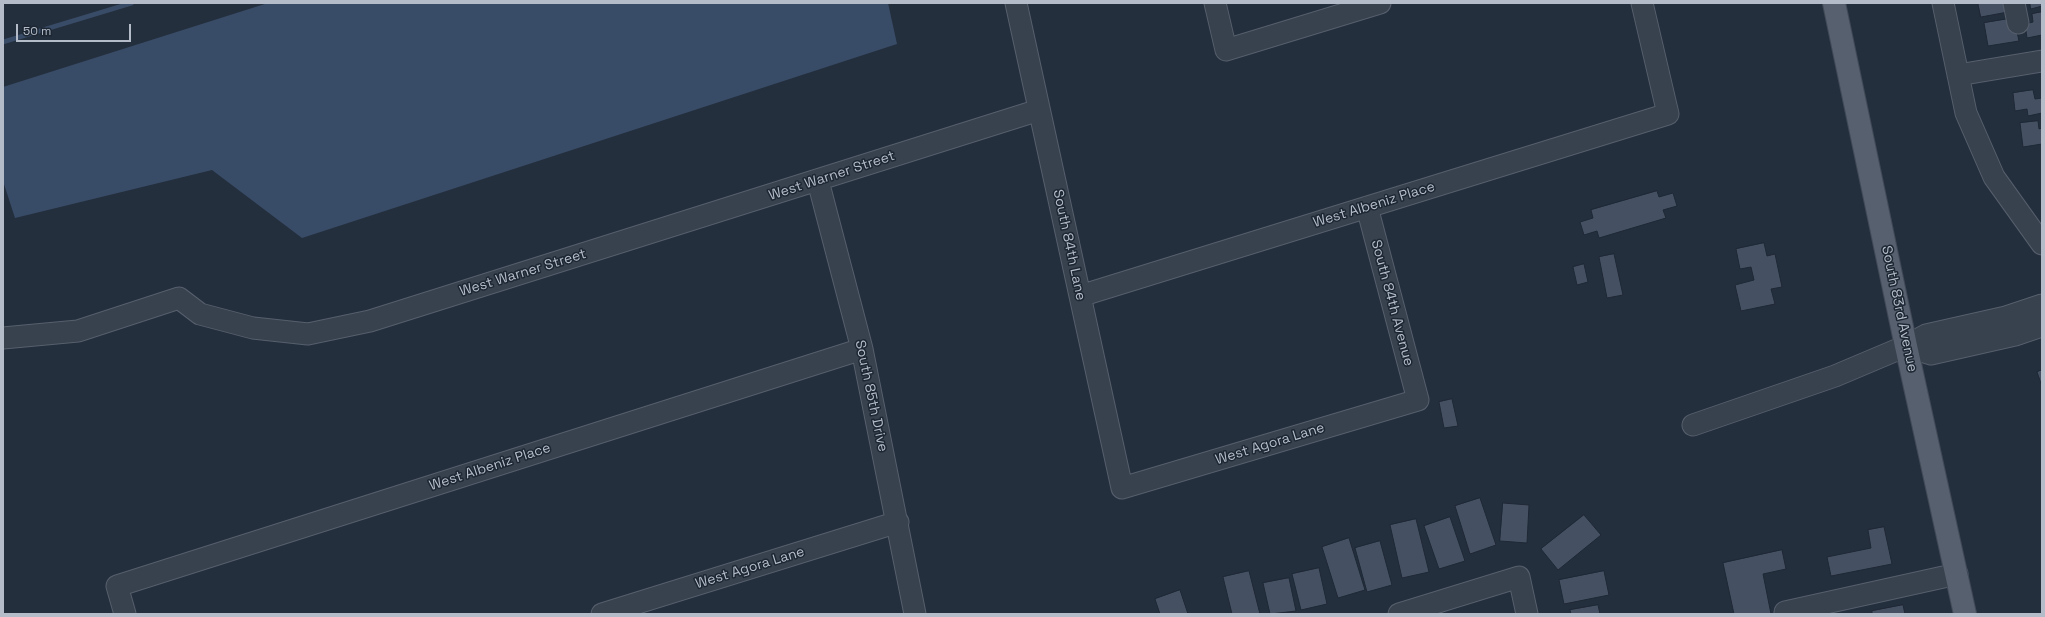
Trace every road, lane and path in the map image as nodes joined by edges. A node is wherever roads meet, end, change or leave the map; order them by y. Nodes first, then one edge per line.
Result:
1 (1016, 3) edge
2 (1215, 3) edge
3 (1380, 3) edge
4 (1642, 3) edge
5 (1834, 3) edge
6 (1943, 3) edge
7 (2014, 3) edge
8 (2018, 23) dead end
9 (2042, 61) edge
10 (1958, 75) junction
11 (1039, 110) junction
12 (818, 180) junction
13 (1367, 207) junction
14 (2042, 244) edge
15 (1080, 296) junction
16 (2042, 305) edge
17 (2042, 326) edge
18 (3, 338) edge
19 (1906, 346) junction
20 (862, 349) junction
21 (1418, 400) joint
22 (1692, 425) dead end
23 (1122, 488) joint
24 (898, 522) junction
25 (1956, 574) junction
26 (125, 614) edge
27 (602, 614) edge
28 (915, 614) edge
29 (1399, 614) edge
30 (1527, 614) edge
31 (1785, 614) edge
32 (1965, 614) edge

1 - 11 street, South 84th Lane
2 - 3 street
4 - 13 street, West Albeniz Place
5 - 19 main road, South 83rd Avenue
6 - 10 street
7 - 8 street
9 - 10 street
10 - 14 street
11 - 12 street, West Warner Street
11 - 15 street, South 84th Lane
12 - 18 street, West Warner Street
12 - 20 street, South 85th Drive
13 - 15 street, West Albeniz Place
13 - 21 street, South 84th Avenue
15 - 23 street, South 84th Lane
16 - 19 street
17 - 19 street
19 - 22 street
19 - 25 main road, South 83rd Avenue
20 - 24 street, South 85th Drive
20 - 26 street, West Albeniz Place
21 - 23 street, West Agora Lane
24 - 27 street, West Agora Lane
24 - 28 street, South 85th Drive
25 - 31 street
25 - 32 main road, South 83rd Avenue
29 - 30 street

